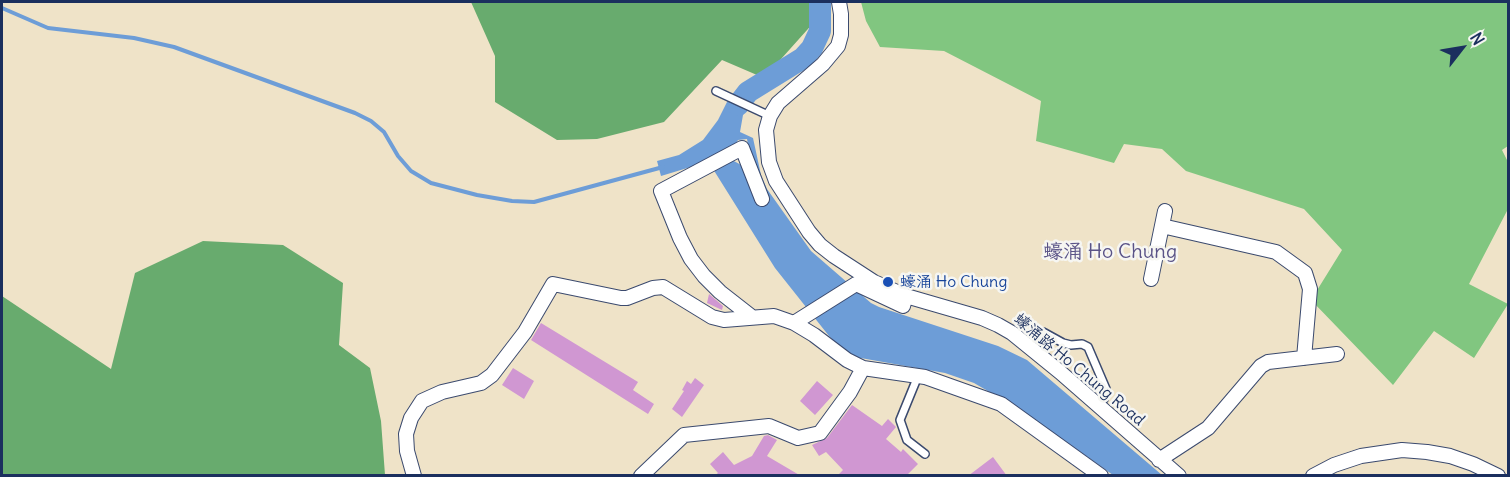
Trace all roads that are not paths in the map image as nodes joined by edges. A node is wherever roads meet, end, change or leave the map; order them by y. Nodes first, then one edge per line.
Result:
1 (839, 2) edge
2 (716, 91) dead end
3 (764, 113) junction
4 (762, 199) dead end
5 (1165, 211) dead end
6 (1162, 226) junction
7 (1151, 279) dead end
8 (906, 296) junction
9 (752, 317) junction
10 (799, 320) junction
11 (1043, 332) dead end
12 (1337, 354) dead end
13 (1304, 358) junction
14 (863, 368) junction
15 (918, 376) junction
16 (1098, 405) junction
17 (925, 454) dead end
18 (1159, 460) junction
19 (414, 476) edge
20 (641, 476) edge
21 (1101, 476) edge
22 (1179, 476) edge
23 (1313, 476) edge
24 (1498, 476) edge

1 - 3 street
2 - 3 lane
3 - 8 street, 蠔涌路 Ho Chung Road
4 - 9 street
5 - 6 street
6 - 7 street
6 - 13 street
8 - 10 street
8 - 16 street, 蠔涌路 Ho Chung Road
9 - 10 street
9 - 19 street
10 - 14 street
11 - 16 lane
12 - 13 street
13 - 18 street
14 - 15 street
14 - 20 street
15 - 17 lane
15 - 21 street
16 - 18 street, 蠔涌路 Ho Chung Road
18 - 22 street, 蠔涌路 Ho Chung Road
23 - 24 street

